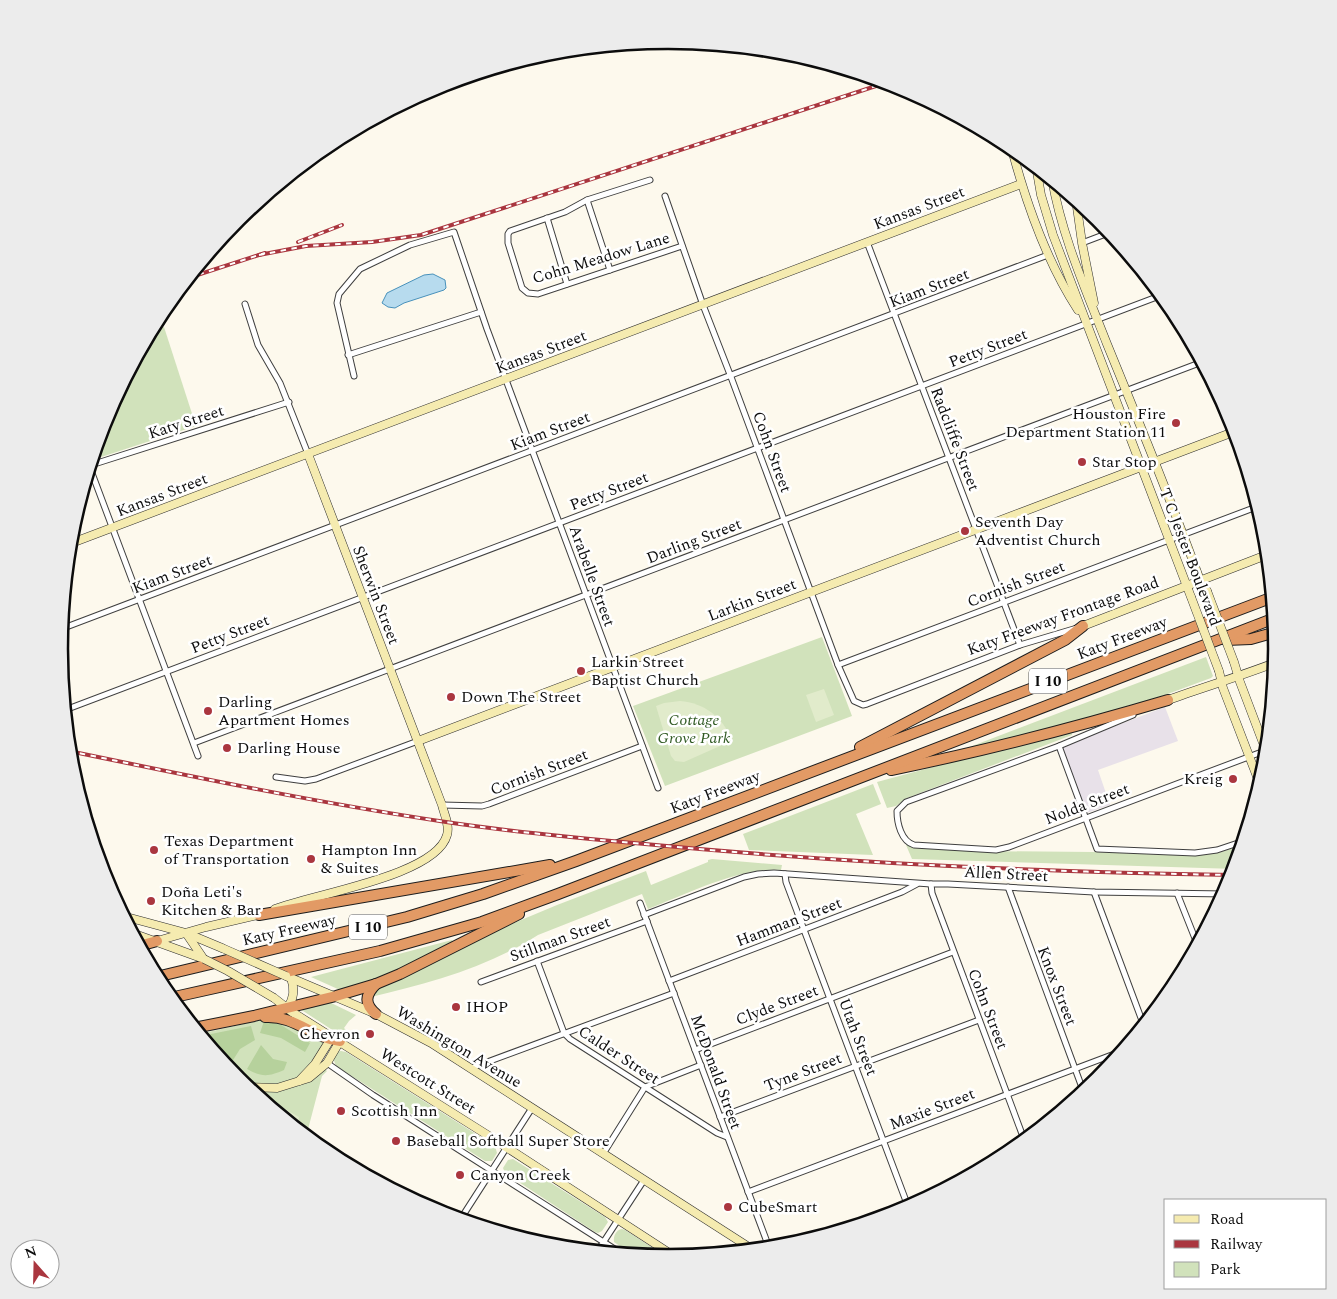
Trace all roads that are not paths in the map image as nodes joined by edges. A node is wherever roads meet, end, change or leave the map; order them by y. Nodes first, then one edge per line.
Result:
1 (1014, 159) edge
2 (1038, 176) edge
3 (650, 180) dead end
4 (1021, 184) junction
5 (1054, 189) edge
6 (665, 196) dead end
7 (587, 200) junction
8 (1077, 210) edge
9 (547, 218) junction
10 (1103, 235) edge
11 (867, 242) junction
12 (1082, 243) junction
13 (682, 246) junction
14 (1048, 255) junction
15 (610, 270) junction
16 (567, 284) junction
17 (1155, 298) edge
18 (245, 304) dead end
19 (703, 305) junction
20 (481, 312) junction
21 (894, 314) junction
22 (1098, 320) junction
23 (1086, 324) junction
24 (348, 356) junction
25 (1197, 364) edge
26 (354, 376) dead end
27 (731, 377) junction
28 (506, 379) junction
29 (922, 386) junction
30 (1126, 391) junction
31 (1114, 396) junction
32 (289, 402) junction
33 (1136, 414) junction
34 (1124, 422) junction
35 (1229, 434) edge
36 (758, 448) junction
37 (532, 451) junction
38 (308, 454) junction
39 (949, 458) junction
40 (1156, 462) junction
41 (98, 464) edge
42 (1142, 467) junction
43 (94, 476) edge
44 (1252, 508) edge
45 (784, 520) junction
46 (559, 523) junction
47 (335, 526) junction
48 (112, 528) junction
49 (976, 530) junction
50 (1183, 534) junction
51 (1169, 540) junction
52 (78, 541) edge
53 (1262, 557) edge
54 (1200, 580) junction
55 (1187, 585) junction
56 (811, 592) junction
57 (586, 595) junction
58 (1266, 595) edge
59 (362, 598) junction
60 (1267, 598) edge
61 (139, 600) junction
62 (1004, 602) junction
63 (1243, 608) junction
64 (1268, 620) edge
65 (69, 626) edge
66 (1083, 626) junction
67 (1269, 634) edge
68 (1215, 640) junction
69 (1020, 645) junction
70 (838, 665) junction
71 (1269, 665) edge
72 (613, 667) junction
73 (389, 669) junction
74 (167, 671) junction
75 (1238, 677) junction
76 (1221, 683) junction
77 (1168, 700) junction
78 (867, 704) joint
79 (71, 708) edge
80 (1262, 740) edge
81 (418, 741) junction
82 (194, 743) junction
83 (642, 746) junction
84 (1058, 746) junction
85 (1260, 754) edge
86 (198, 756) dead end
87 (1249, 756) junction
88 (824, 766) junction
89 (1256, 775) edge
90 (276, 777) dead end
91 (861, 777) junction
92 (658, 788) dead end
93 (442, 805) junction
94 (1086, 818) junction
95 (1237, 843) edge
96 (576, 861) junction
97 (785, 874) junction
98 (917, 883) junction
99 (931, 884) junction
100 (1008, 887) junction
101 (1094, 892) junction
102 (1177, 893) junction
103 (558, 894) junction
104 (1217, 894) edge
105 (640, 904) dead end
106 (259, 915) junction
107 (132, 918) edge
108 (646, 918) junction
109 (804, 930) junction
110 (186, 933) junction
111 (141, 936) edge
112 (1195, 938) edge
113 (157, 941) junction
114 (145, 944) edge
115 (953, 952) junction
116 (204, 959) junction
117 (537, 961) junction
118 (164, 975) edge
119 (669, 981) junction
120 (295, 982) junction
121 (481, 982) dead end
122 (376, 984) junction
123 (674, 993) junction
124 (178, 996) edge
125 (336, 996) junction
126 (830, 998) junction
127 (288, 1007) junction
128 (376, 1014) junction
129 (254, 1016) junction
130 (1142, 1019) edge
131 (979, 1020) junction
132 (201, 1027) edge
133 (564, 1033) junction
134 (335, 1041) junction
135 (695, 1050) junction
136 (1111, 1055) edge
137 (327, 1062) junction
138 (701, 1065) junction
139 (856, 1066) junction
140 (471, 1068) junction
141 (1075, 1069) junction
142 (299, 1081) junction
143 (1081, 1086) edge
144 (258, 1087) edge
145 (645, 1087) junction
146 (1007, 1094) junction
147 (532, 1108) junction
148 (720, 1117) junction
149 (1022, 1134) edge
150 (727, 1137) junction
151 (884, 1140) junction
152 (506, 1148) junction
153 (604, 1154) junction
154 (492, 1171) junction
155 (644, 1180) junction
156 (748, 1192) junction
157 (906, 1201) edge
158 (464, 1214) edge
159 (618, 1220) junction
160 (604, 1241) junction
161 (767, 1242) edge
162 (745, 1245) edge
163 (600, 1246) edge
164 (613, 1247) edge
165 (664, 1250) edge

1 - 4 main road
2 - 23 main road, T C Jester Boulevard
3 - 7 street
4 - 11 main road, Kansas Street
4 - 14 main road
5 - 22 main road, T C Jester Boulevard
6 - 13 street, Cohn Street
7 - 9 street
7 - 15 street
8 - 12 main road
9 - 16 street
9 - 16 street, Cohn Meadow Lane
10 - 12 street
11 - 19 main road, Kansas Street
11 - 21 street, Radcliffe Street
12 - 22 main road
13 - 15 street, Cohn Meadow Lane
13 - 19 street, Cohn Street
14 - 21 street, Kiam Street
14 - 23 main road
15 - 16 street, Cohn Meadow Lane
17 - 22 street, Petty Street
18 - 32 street, Sherwin Street
19 - 27 street, Cohn Street
19 - 28 main road, Kansas Street
20 - 24 street
20 - 24 street, Arabelle Street
20 - 28 street, Arabelle Street
21 - 27 street, Kiam Street
21 - 29 street, Radcliffe Street
22 - 23 street, Petty Street
22 - 30 main road, T C Jester Boulevard
23 - 29 street, Petty Street
23 - 31 main road, T C Jester Boulevard
24 - 26 street
25 - 30 street, Darling Street
27 - 36 street, Cohn Street
27 - 37 street, Kiam Street
28 - 37 street, Arabelle Street
28 - 38 main road, Kansas Street
29 - 36 street, Petty Street
29 - 39 street, Radcliffe Street
30 - 31 street, Darling Street
30 - 33 main road, T C Jester Boulevard
31 - 34 main road, T C Jester Boulevard
31 - 39 street, Darling Street
32 - 38 street, Sherwin Street
32 - 41 street, Katy Street
33 - 34 main road
33 - 40 main road, T C Jester Boulevard
34 - 42 main road, T C Jester Boulevard
35 - 40 main road, Larkin Street
36 - 45 street, Cohn Street
36 - 46 street, Petty Street
37 - 46 street, Arabelle Street
37 - 47 street, Kiam Street
38 - 47 main road, Sherwin Street
38 - 48 main road, Kansas Street
39 - 45 street, Darling Street
39 - 49 street, Radcliffe Street
40 - 42 main road, Larkin Street
40 - 50 main road, T C Jester Boulevard
42 - 49 main road, Larkin Street
42 - 51 main road, T C Jester Boulevard
43 - 48 street
44 - 50 street, Cornish Street
45 - 56 street, Cohn Street
45 - 57 street, Darling Street
46 - 57 street, Arabelle Street
46 - 59 street, Petty Street
47 - 59 main road, Sherwin Street
47 - 61 street, Kiam Street
48 - 52 main road, Kansas Street
48 - 61 street
49 - 56 main road, Larkin Street
49 - 62 street, Radcliffe Street
50 - 51 street, Cornish Street
50 - 54 main road, T C Jester Boulevard
51 - 55 main road, T C Jester Boulevard
51 - 62 street, Cornish Street
53 - 54 main road, Katy Freeway Frontage Road
54 - 55 main road, Katy Freeway Frontage Road
54 - 75 main road, T C Jester Boulevard, bridge
55 - 66 main road, Katy Freeway Frontage Road
55 - 76 main road, T C Jester Boulevard, bridge
56 - 70 street, Cohn Street
56 - 72 main road, Larkin Street
57 - 72 street, Arabelle Street
57 - 73 street, Darling Street
58 - 63 highway
59 - 73 main road, Sherwin Street
59 - 74 street, Petty Street
60 - 63 highway, Katy Freeway / I 10
61 - 65 street, Kiam Street
61 - 74 street
62 - 69 street, Radcliffe Street
62 - 70 street, Cornish Street
63 - 88 highway, Katy Freeway / I 10
64 - 68 highway, I 10
66 - 69 street, Katy Freeway Frontage Road
66 - 88 highway
67 - 68 highway
68 - 91 highway, I 10
69 - 78 street, Katy Freeway Frontage Road
70 - 78 street, Cohn Street
71 - 75 main road
72 - 81 main road, Larkin Street
72 - 83 street, Arabelle Street
73 - 81 main road, Sherwin Street
73 - 82 street, Darling Street
74 - 79 street, Petty Street
74 - 82 street
75 - 76 main road
75 - 80 main road, T C Jester Boulevard
76 - 77 main road
76 - 87 main road, T C Jester Boulevard
77 - 84 street
77 - 91 highway
81 - 90 street, Larkin Street
81 - 93 main road, Sherwin Street
82 - 86 street
83 - 92 street, Arabelle Street
83 - 93 street, Cornish Street
84 - 94 street
84 - 94 street, Nolda Street
85 - 87 street, Nolda Street
87 - 89 main road, T C Jester Boulevard
87 - 94 street, Nolda Street
88 - 96 highway, Katy Freeway / I 10
91 - 103 highway, I 10
93 - 106 main road, Sherwin Street
94 - 95 street
96 - 106 highway
96 - 118 highway, Katy Freeway / I 10
97 - 98 street, Allen Street
97 - 108 street, Stillman Street
97 - 109 street, Utah Street
98 - 99 street, Allen Street
98 - 109 street, Hamman Street
99 - 100 street, Allen Street
99 - 115 street, Cohn Street
100 - 101 street, Allen Street
100 - 141 street, Knox Street
101 - 102 street, Allen Street
101 - 130 street
102 - 104 street, Allen Street
102 - 112 street
103 - 122 highway
103 - 124 highway, I 10
105 - 108 street, McDonald Street
106 - 110 main road
107 - 110 main road, Washington Avenue
108 - 117 street, Stillman Street
108 - 119 street, McDonald Street
109 - 119 street, Hamman Street
109 - 126 street, Utah Street
110 - 113 main road
110 - 116 main road
110 - 120 main road, Washington Avenue, bridge
111 - 113 main road
113 - 114 highway
113 - 116 main road, Westcott Street
115 - 126 street, Clyde Street
115 - 131 street, Cohn Street
116 - 127 main road, Westcott Street, bridge
117 - 121 street, Stillman Street
117 - 133 street, Calder Street
119 - 123 street, McDonald Street
120 - 125 main road, Washington Avenue
120 - 127 main road
122 - 125 highway
122 - 128 highway
123 - 133 street
123 - 135 street, McDonald Street
125 - 127 highway
125 - 128 main road, Washington Avenue
126 - 135 street, Clyde Street
126 - 139 street, Utah Street
127 - 129 highway
127 - 134 main road, Westcott Street
128 - 140 main road, Washington Avenue
129 - 132 highway
129 - 134 highway
131 - 139 street, Tyne Street
131 - 146 street, Cohn Street
133 - 140 street
133 - 145 street, Calder Street
134 - 137 main road
134 - 142 main road
134 - 152 main road, Westcott Street
135 - 138 street, McDonald Street
136 - 141 street, Maxie Street
137 - 142 main road
137 - 154 street
138 - 145 street
138 - 148 street, McDonald Street
139 - 148 street, Tyne Street
139 - 151 street, Utah Street
140 - 147 main road, Washington Avenue
141 - 143 street, Knox Street
141 - 146 street, Maxie Street
142 - 144 main road
145 - 150 street, Calder Street
145 - 153 street
146 - 149 street, Cohn Street
146 - 151 street, Maxie Street
147 - 152 street
147 - 153 main road, Washington Avenue
148 - 150 street, McDonald Street
150 - 156 street, McDonald Street
151 - 156 street, Maxie Street
151 - 157 street, Utah Street
152 - 154 street
152 - 159 main road, Westcott Street
153 - 155 main road, Washington Avenue
154 - 158 street
154 - 160 street
155 - 159 street
155 - 162 main road, Washington Avenue
156 - 161 street, McDonald Street
159 - 160 street
159 - 165 main road, Westcott Street
160 - 163 street
160 - 164 street

